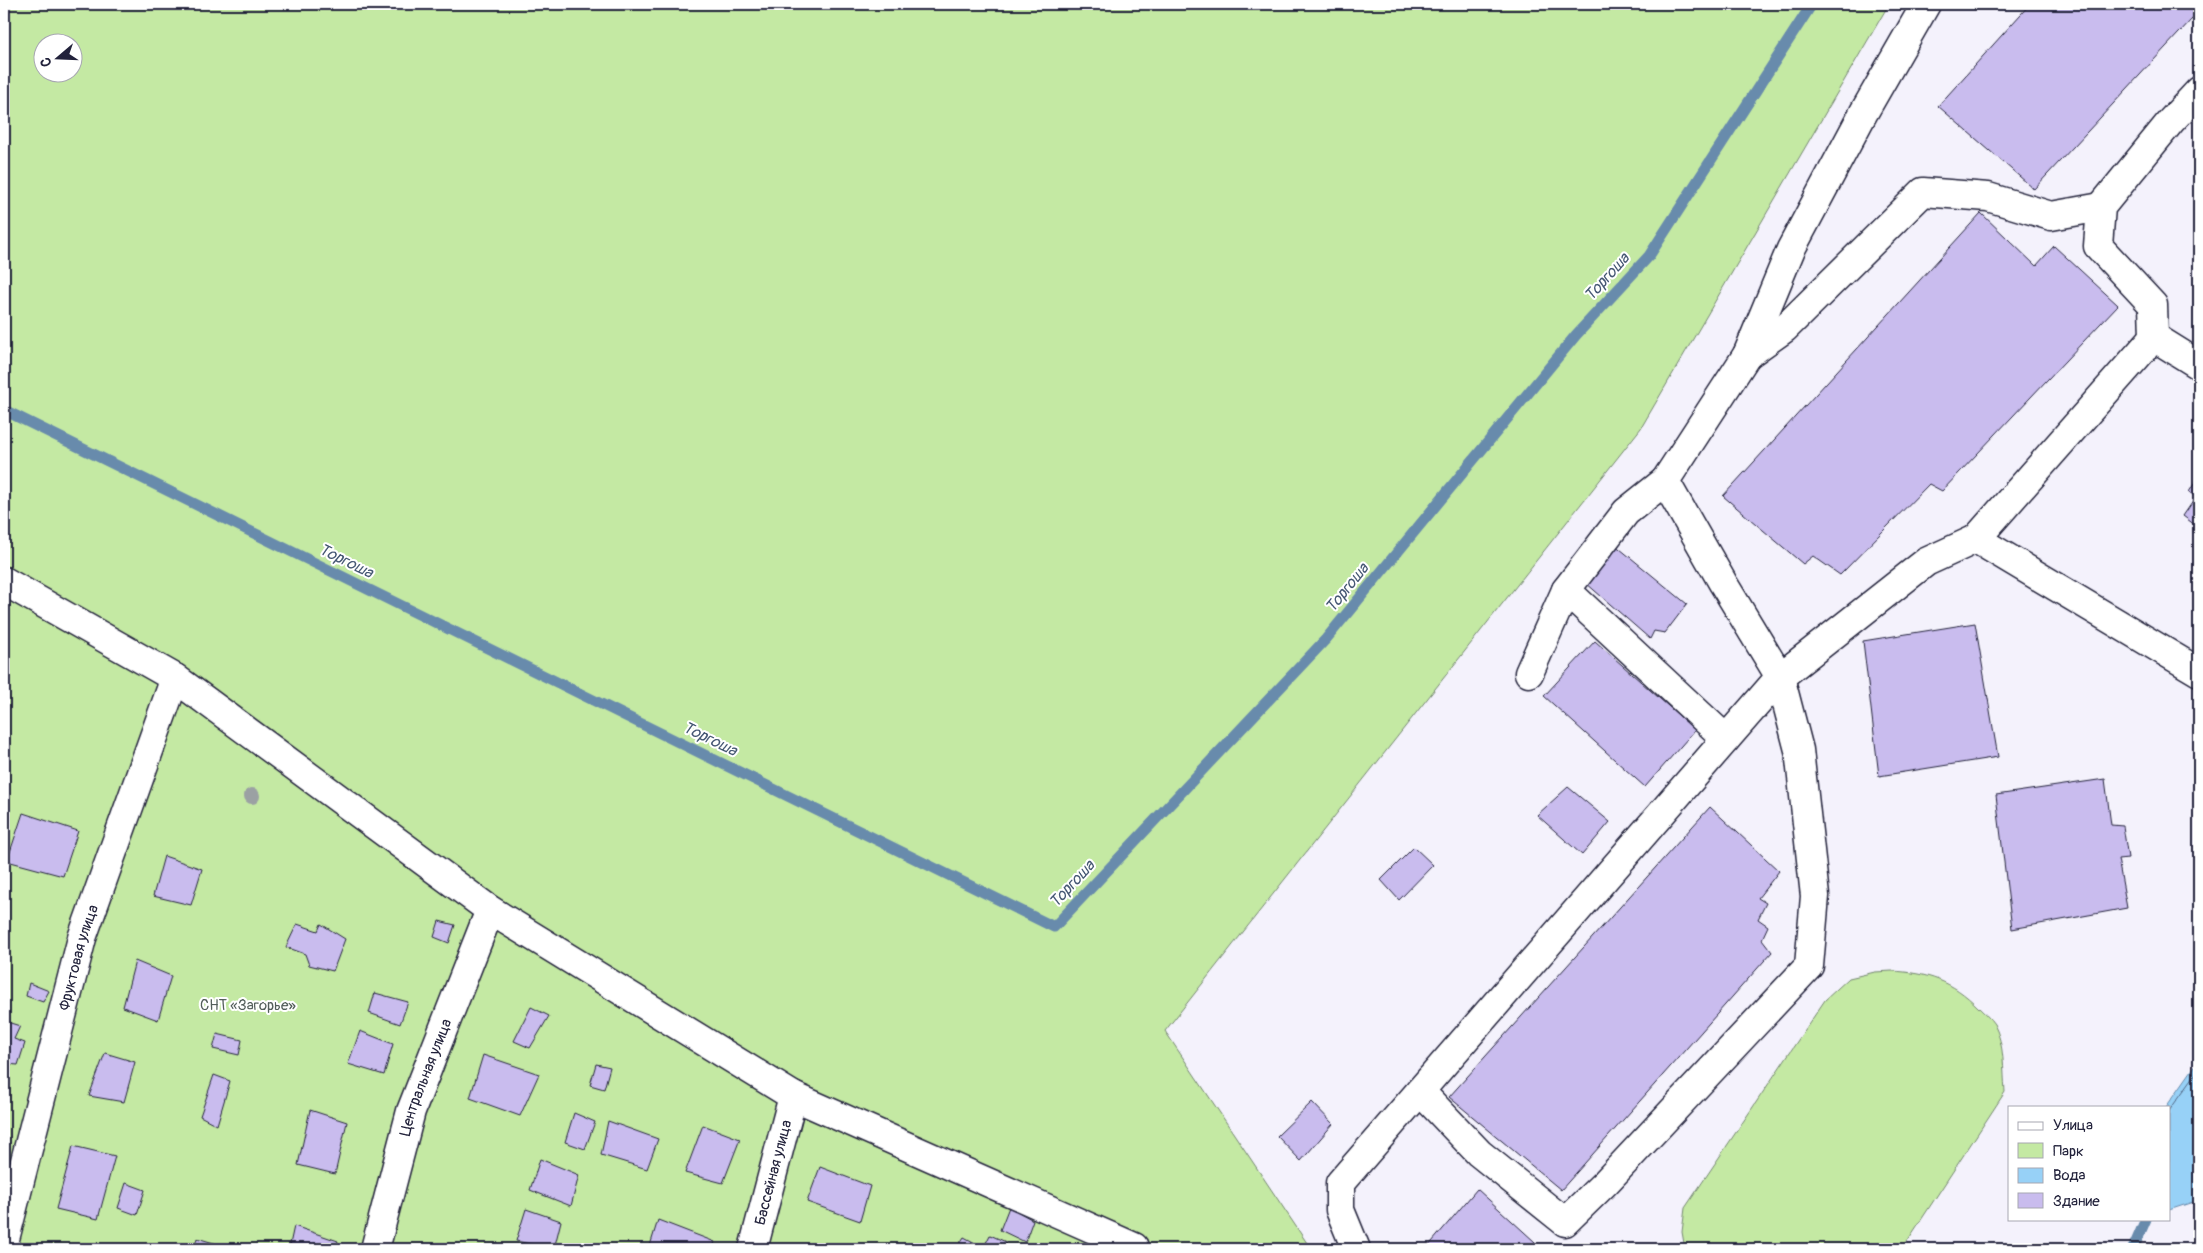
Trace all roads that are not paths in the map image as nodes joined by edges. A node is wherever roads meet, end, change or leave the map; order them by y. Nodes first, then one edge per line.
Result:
1 (1926, 4) edge
2 (2199, 91) edge
3 (2101, 207) junction
4 (2154, 337) junction
5 (1747, 355) junction
6 (2199, 365) edge
7 (1665, 481) junction
8 (1976, 538) junction
9 (4, 581) edge
10 (1566, 590) junction
11 (2199, 672) edge
12 (1528, 673) dead end
13 (1780, 677) junction
14 (175, 678) junction
15 (1726, 739) junction
16 (490, 910) junction
17 (1420, 1091) junction
18 (793, 1096) junction
19 (4, 1243) edge
20 (1133, 1248) edge
21 (375, 1249) edge
22 (753, 1249) edge
23 (1356, 1249) edge

1 - 5 street
2 - 3 street
3 - 4 street
3 - 5 street
4 - 6 street
4 - 8 street
5 - 7 street
7 - 10 street
7 - 13 street
8 - 11 street
8 - 13 street
9 - 14 street
10 - 12 street
10 - 15 street
13 - 15 street
13 - 17 street
14 - 16 street
14 - 19 street, Фруктовая улица
15 - 17 street
16 - 18 street
16 - 21 street, Центральная улица
17 - 23 street
18 - 20 street
18 - 22 street, Бассейная улица

